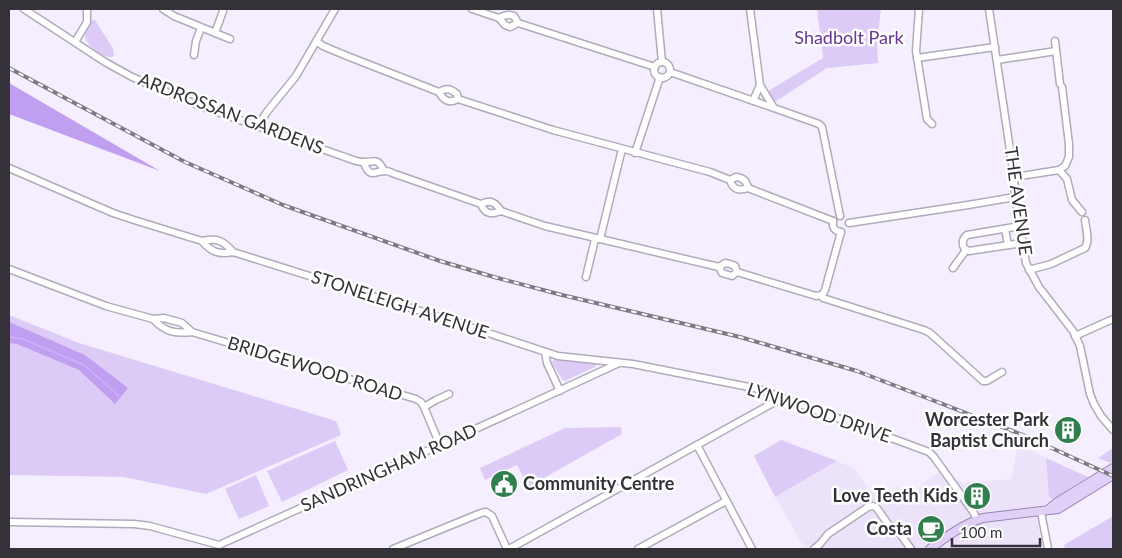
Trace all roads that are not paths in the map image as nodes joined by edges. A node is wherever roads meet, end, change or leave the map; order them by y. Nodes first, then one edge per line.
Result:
1 (24, 9) edge
2 (88, 9) edge
3 (163, 9) edge
4 (335, 9) edge
5 (472, 9) edge
6 (657, 9) edge
7 (750, 9) edge
8 (919, 9) edge
9 (989, 9) edge
10 (223, 12) dead end
11 (499, 18) junction
12 (518, 23) junction
13 (201, 28) junction
14 (215, 33) junction
15 (230, 39) dead end
16 (316, 41) junction
17 (1055, 41) dead end
18 (75, 42) junction
19 (995, 47) junction
20 (1056, 51) junction
21 (194, 54) dead end
22 (917, 58) junction
23 (997, 60) junction
24 (662, 62) junction
25 (655, 67) junction
26 (670, 72) junction
27 (660, 77) junction
28 (760, 85) junction
29 (753, 101) junction
30 (774, 108) junction
31 (932, 124) dead end
32 (258, 126) junction
33 (622, 149) junction
34 (635, 152) junction
35 (364, 163) junction
36 (9, 168) edge
37 (384, 170) junction
38 (1059, 170) junction
39 (1014, 177) junction
40 (730, 180) junction
41 (748, 188) junction
42 (1015, 197) junction
43 (481, 204) junction
44 (501, 211) junction
45 (1082, 212) dead end
46 (840, 216) junction
47 (1085, 220) dead end
48 (833, 221) junction
49 (849, 223) junction
50 (1020, 226) junction
51 (1005, 229) junction
52 (842, 232) junction
53 (597, 239) junction
54 (202, 242) junction
55 (1022, 243) junction
56 (1008, 245) junction
57 (966, 250) junction
58 (233, 252) junction
59 (719, 267) junction
60 (953, 268) dead end
61 (9, 269) edge
62 (1029, 270) junction
63 (737, 272) junction
64 (586, 277) dead end
65 (822, 295) junction
66 (1113, 318) edge
67 (153, 319) junction
68 (192, 332) junction
69 (1075, 336) junction
70 (545, 352) junction
71 (567, 358) joint
72 (620, 363) junction
73 (1002, 372) dead end
74 (560, 391) junction
75 (449, 394) dead end
76 (782, 398) junction
77 (424, 407) junction
78 (1113, 430) edge
79 (440, 445) junction
80 (698, 445) junction
81 (1113, 468) edge
82 (1113, 475) edge
83 (726, 501) junction
84 (1044, 511) junction
85 (977, 520) junction
86 (9, 522) edge
87 (219, 547) edge
88 (393, 549) edge
89 (508, 549) edge
90 (638, 549) edge
91 (752, 549) edge
92 (814, 549) edge
93 (911, 549) edge
94 (930, 549) edge
95 (1048, 549) edge

1 - 18 street, ARDROSSAN GARDENS
2 - 18 street
3 - 13 street
4 - 16 street
5 - 11 street
6 - 24 street
7 - 28 street
8 - 22 street
9 - 19 street, THE AVENUE
10 - 14 street
11 - 12 street
11 - 12 street
12 - 25 street
13 - 14 street
13 - 21 street
14 - 15 street
16 - 32 street
16 - 33 street
17 - 20 street
18 - 32 street, ARDROSSAN GARDENS
19 - 22 street
19 - 23 street, THE AVENUE
20 - 23 street
20 - 38 street
22 - 31 street
23 - 39 street, THE AVENUE
24 - 25 street
24 - 26 street
25 - 27 street
26 - 27 street
26 - 29 street
27 - 34 street
28 - 29 street
28 - 30 street
29 - 30 street
30 - 46 street
32 - 35 street, ARDROSSAN GARDENS
33 - 34 street
33 - 53 street
34 - 40 street
35 - 37 street, ARDROSSAN GARDENS
35 - 37 street, ARDROSSAN GARDENS
36 - 54 street, STONELEIGH AVENUE
37 - 43 street, ARDROSSAN GARDENS
38 - 39 street
38 - 45 street
39 - 42 street, THE AVENUE
40 - 41 street
40 - 41 street
41 - 48 street
42 - 49 street
42 - 50 street, THE AVENUE
43 - 44 street, ARDROSSAN GARDENS
43 - 44 street, ARDROSSAN GARDENS
44 - 53 street, ARDROSSAN GARDENS
46 - 48 street
46 - 49 street
47 - 62 street
48 - 52 street
49 - 52 street
50 - 51 street
50 - 55 street, THE AVENUE
51 - 56 street
51 - 57 street
52 - 65 street
53 - 59 street, ARDROSSAN GARDENS
53 - 64 street
54 - 58 street, STONELEIGH AVENUE
54 - 58 street, STONELEIGH AVENUE
55 - 56 street
55 - 62 street, THE AVENUE
56 - 57 street
57 - 60 street
58 - 70 street, STONELEIGH AVENUE
59 - 63 street
59 - 63 street
61 - 67 street, BRIDGEWOOD ROAD
62 - 69 street, THE AVENUE
63 - 65 street
65 - 73 street
66 - 69 street
67 - 68 street, BRIDGEWOOD ROAD
67 - 68 street, BRIDGEWOOD ROAD
68 - 77 street, BRIDGEWOOD ROAD
69 - 78 street, THE AVENUE
70 - 71 street, STONELEIGH AVENUE
70 - 74 street
71 - 72 street, LYNWOOD DRIVE
72 - 74 street, SANDRINGHAM ROAD
72 - 76 street, LYNWOOD DRIVE
74 - 79 street, SANDRINGHAM ROAD
75 - 77 street
76 - 80 street
76 - 85 street, LYNWOOD DRIVE
77 - 79 street, BRIDGEWOOD ROAD
79 - 87 street, SANDRINGHAM ROAD
80 - 83 street
80 - 89 street
81 - 84 main road
82 - 84 main road
83 - 90 street
83 - 91 street
84 - 85 main road
84 - 95 street
85 - 94 main road
86 - 87 street
88 - 89 street
92 - 93 street

